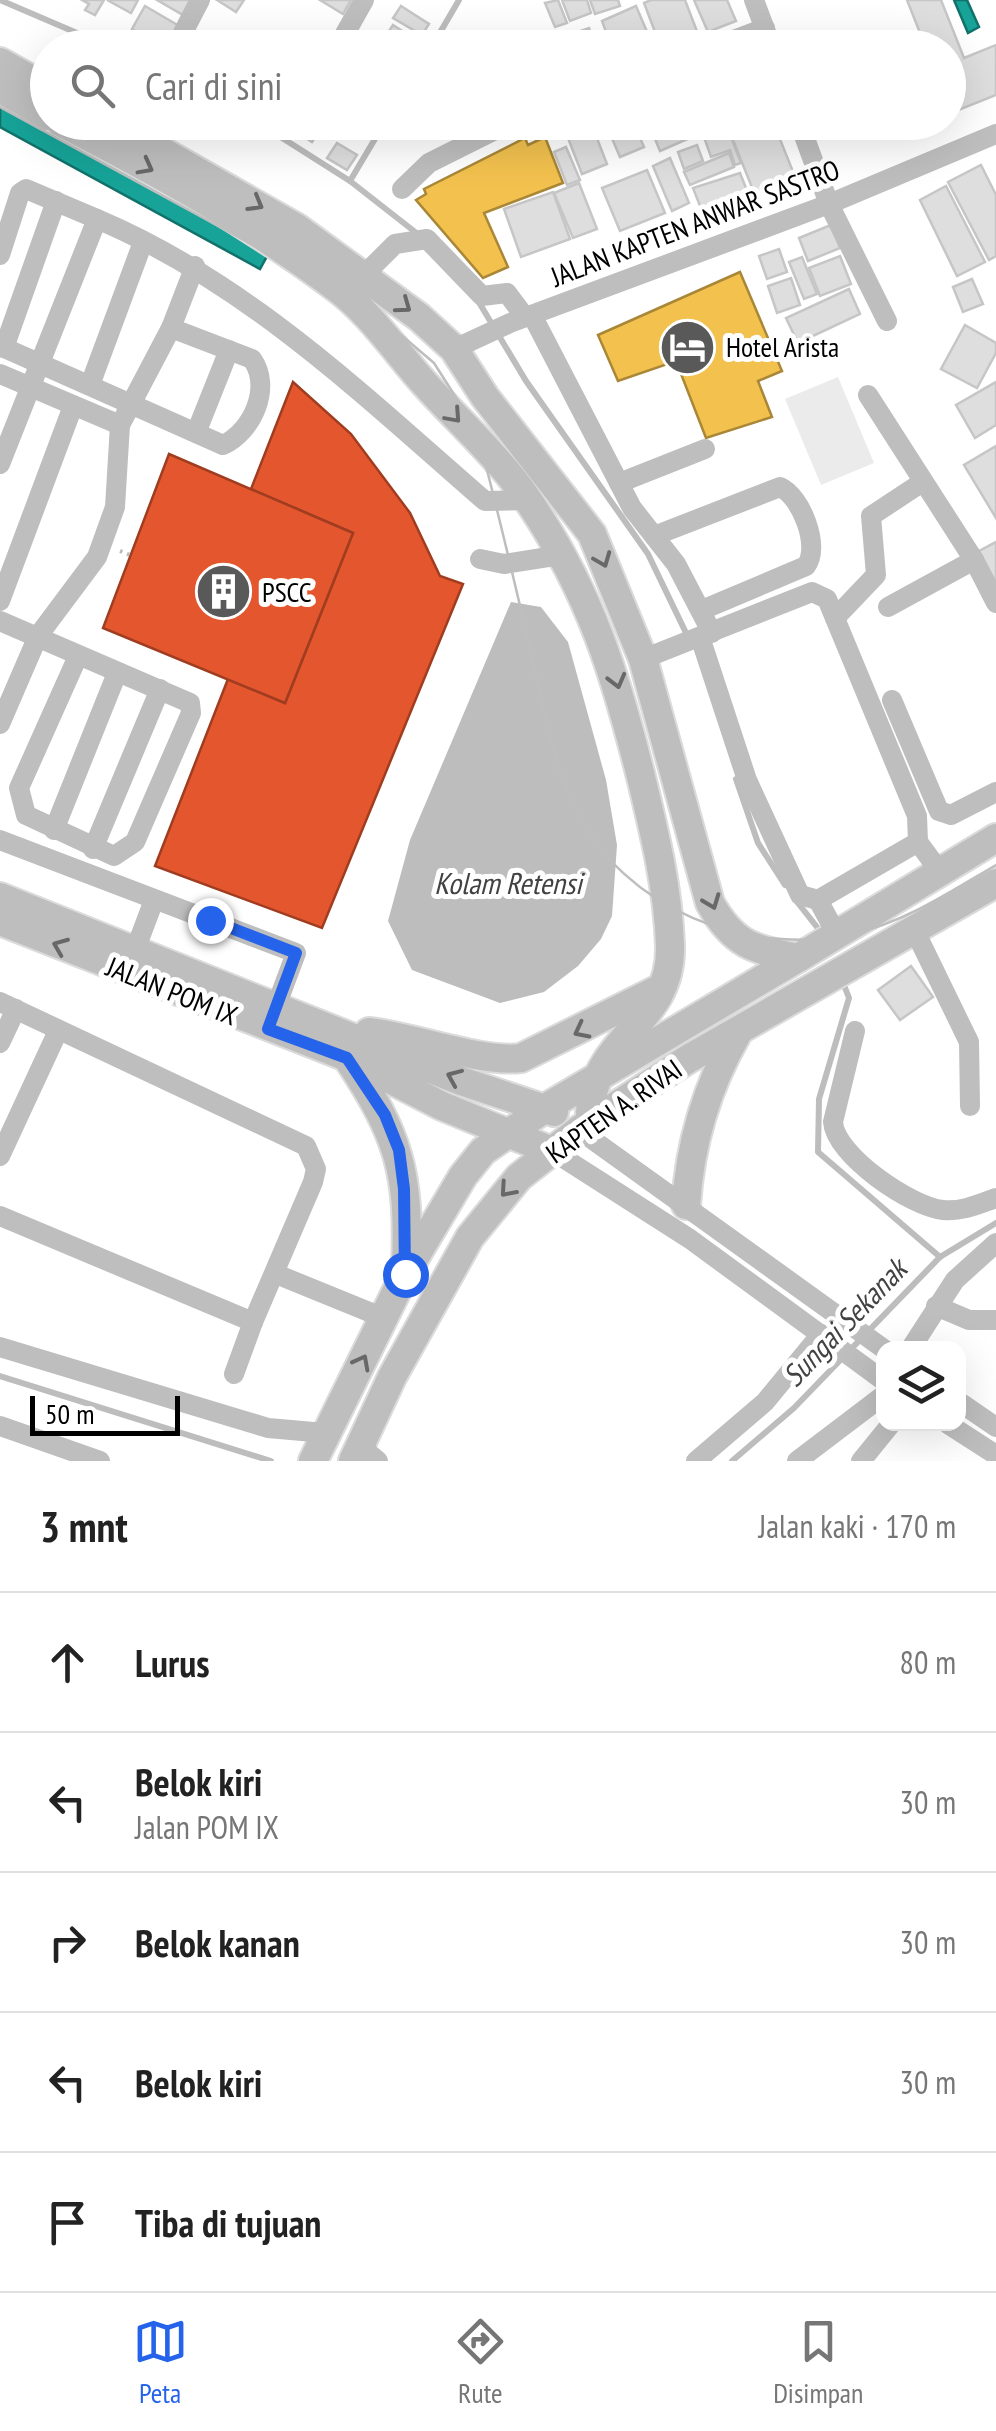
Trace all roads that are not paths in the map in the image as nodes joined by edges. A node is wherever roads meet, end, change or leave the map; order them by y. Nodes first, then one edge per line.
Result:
1 (200, 0) edge
2 (364, 0) edge
3 (754, 0) edge
4 (184, 30) edge
5 (347, 30) edge
6 (766, 30) edge
7 (0, 62) edge
8 (30, 78) edge
9 (0, 89) edge
10 (30, 106) edge
11 (996, 134) edge
12 (93, 140) edge
13 (148, 140) edge
14 (475, 140) edge
15 (806, 140) edge
16 (402, 189) dead end
17 (56, 201) junction
18 (829, 204) junction
19 (97, 219) junction
20 (143, 242) junction
21 (0, 254) edge
22 (195, 266) junction
23 (363, 276) junction
24 (522, 318) junction
25 (886, 321) dead end
26 (171, 328) junction
27 (462, 345) junction
28 (2, 347) edge
29 (229, 350) junction
30 (39, 364) junction
31 (0, 374) edge
32 (90, 386) junction
33 (30, 387) junction
34 (868, 395) dead end
35 (134, 404) junction
36 (72, 406) junction
37 (120, 425) junction
38 (196, 434) junction
39 (705, 448) dead end
40 (0, 464) edge
41 (619, 483) junction
42 (921, 483) junction
43 (528, 500) junction
44 (654, 536) junction
45 (561, 556) junction
46 (480, 559) dead end
47 (974, 560) junction
48 (576, 581) junction
49 (0, 601) edge
50 (996, 603) edge
51 (888, 607) dead end
52 (702, 610) junction
53 (834, 618) junction
54 (0, 620) edge
55 (38, 636) junction
56 (702, 637) junction
57 (654, 655) junction
58 (78, 656) junction
59 (117, 673) junction
60 (160, 689) junction
61 (892, 700) dead end
62 (0, 724) edge
63 (996, 792) edge
64 (54, 830) junction
65 (692, 830) junction
66 (996, 838) edge
67 (0, 840) edge
68 (918, 842) junction
69 (93, 849) junction
70 (940, 872) junction
71 (996, 882) edge
72 (664, 887) junction
73 (0, 898) edge
74 (154, 900) junction
75 (818, 900) junction
76 (0, 921) edge
77 (914, 929) junction
78 (819, 946) junction
79 (131, 962) junction
80 (666, 984) junction
81 (8, 1006) edge
82 (272, 1017) junction
83 (337, 1029) junction
84 (58, 1030) junction
85 (855, 1031) dead end
86 (736, 1034) junction
87 (0, 1043) edge
88 (347, 1058) junction
89 (594, 1079) junction
90 (970, 1106) dead end
91 (546, 1107) junction
92 (585, 1126) junction
93 (507, 1134) junction
94 (554, 1152) junction
95 (0, 1156) edge
96 (996, 1198) edge
97 (0, 1216) edge
98 (678, 1216) junction
99 (996, 1243) edge
100 (276, 1274) junction
101 (405, 1274) junction
102 (774, 1274) junction
103 (762, 1294) junction
104 (936, 1306) junction
105 (384, 1318) junction
106 (996, 1320) edge
107 (254, 1322) junction
108 (824, 1336) junction
109 (915, 1341) edge
110 (876, 1343) edge
111 (0, 1347) edge
112 (234, 1374) dead end
113 (876, 1379) edge
114 (876, 1389) edge
115 (966, 1405) edge
116 (0, 1426) edge
117 (996, 1426) edge
118 (885, 1431) edge
119 (959, 1431) edge
120 (318, 1447) edge
121 (996, 1455) edge
122 (361, 1457) edge
123 (100, 1461) edge
124 (696, 1461) edge
125 (797, 1461) edge
126 (860, 1461) edge

1 - 4 street
2 - 5 street
3 - 6 street
7 - 8 main road
9 - 10 main road
11 - 18 street, JALAN KAPTEN ANWAR SASTRO
12 -> 43 main road
13 -> 23 main road
14 - 16 street
15 - 18 street
17 - 19 street
17 - 21 street
17 - 28 street
18 - 24 street, JALAN KAPTEN ANWAR SASTRO
18 - 25 street
19 - 20 street
19 - 30 street
20 - 22 street
20 - 32 street
22 - 26 street
22 - 43 street
23 - 24 street
23 -> 27 main road
24 - 27 street, JALAN KAPTEN ANWAR SASTRO
24 - 41 street
26 - 29 street
26 - 35 street
27 -> 57 main road
28 - 30 street
29 - 38 street
29 - 38 street
30 - 32 street
30 - 33 street
31 - 33 street
32 - 35 street
33 - 36 street
33 - 40 street
34 - 42 street
35 - 37 street
35 - 38 street
36 - 37 street
36 - 49 street
37 - 55 street
39 - 41 street
41 - 44 street
42 - 47 street
42 - 53 street
43 - 45 main road
44 - 52 street
44 - 52 street
45 - 46 street
45 - 48 main road
47 - 50 street
47 - 51 street
48 - 57 main road
48 -> 72 main road
52 - 56 street
53 - 56 street
53 - 68 street
54 - 55 street
55 - 58 street
55 - 62 street
56 - 57 street
56 - 75 street
57 - 65 main road
58 - 59 street
58 - 64 street
59 - 60 street
59 - 64 street
60 - 69 street
60 - 69 street
61 - 63 street
64 - 69 street
65 - 72 main road
65 -> 78 main road
66 - 70 main road, KAPTEN A. RIVAI
67 - 74 street
68 - 70 street
68 - 75 street
70 - 78 main road, KAPTEN A. RIVAI
71 - 77 main road, KAPTEN A. RIVAI
72 - 80 main road
73 - 79 main road, JALAN POM IX
74 - 79 street
74 - 82 street
75 - 78 street
79 -> 76 main road, JALAN POM IX
77 - 86 main road, KAPTEN A. RIVAI
77 - 90 street
78 - 89 main road, KAPTEN A. RIVAI
79 - 82 main road, JALAN POM IX
80 -> 83 main road
80 - 89 main road
81 - 84 street
81 - 87 street
82 - 83 main road, JALAN POM IX
82 - 88 main road, JALAN POM IX
91 -> 83 main road
84 - 95 street
84 - 100 street
85 - 96 street
86 - 92 main road, KAPTEN A. RIVAI
86 - 98 main road
88 - 93 main road, JALAN POM IX
88 - 101 main road
89 - 91 main road, KAPTEN A. RIVAI
89 - 92 main road
91 - 92 main road
91 - 93 main road, KAPTEN A. RIVAI
92 - 94 main road, KAPTEN A. RIVAI
92 - 98 street
93 - 94 main road, JALAN POM IX
93 - 101 main road, KAPTEN A. RIVAI
94 - 98 street
94 -> 122 main road, KAPTEN A. RIVAI
97 - 107 street
98 - 102 street
98 - 103 street
99 - 104 street
100 - 105 street
100 - 107 street
101 - 105 main road, KAPTEN A. RIVAI
102 - 103 street
102 - 110 street
103 - 108 street
104 - 106 street
104 - 109 street
120 -> 105 main road, KAPTEN A. RIVAI
107 - 112 street
108 - 113 street
108 - 124 street
111 - 120 street
114 - 125 street
115 - 117 street
116 - 123 street
118 - 126 street
119 - 121 street

